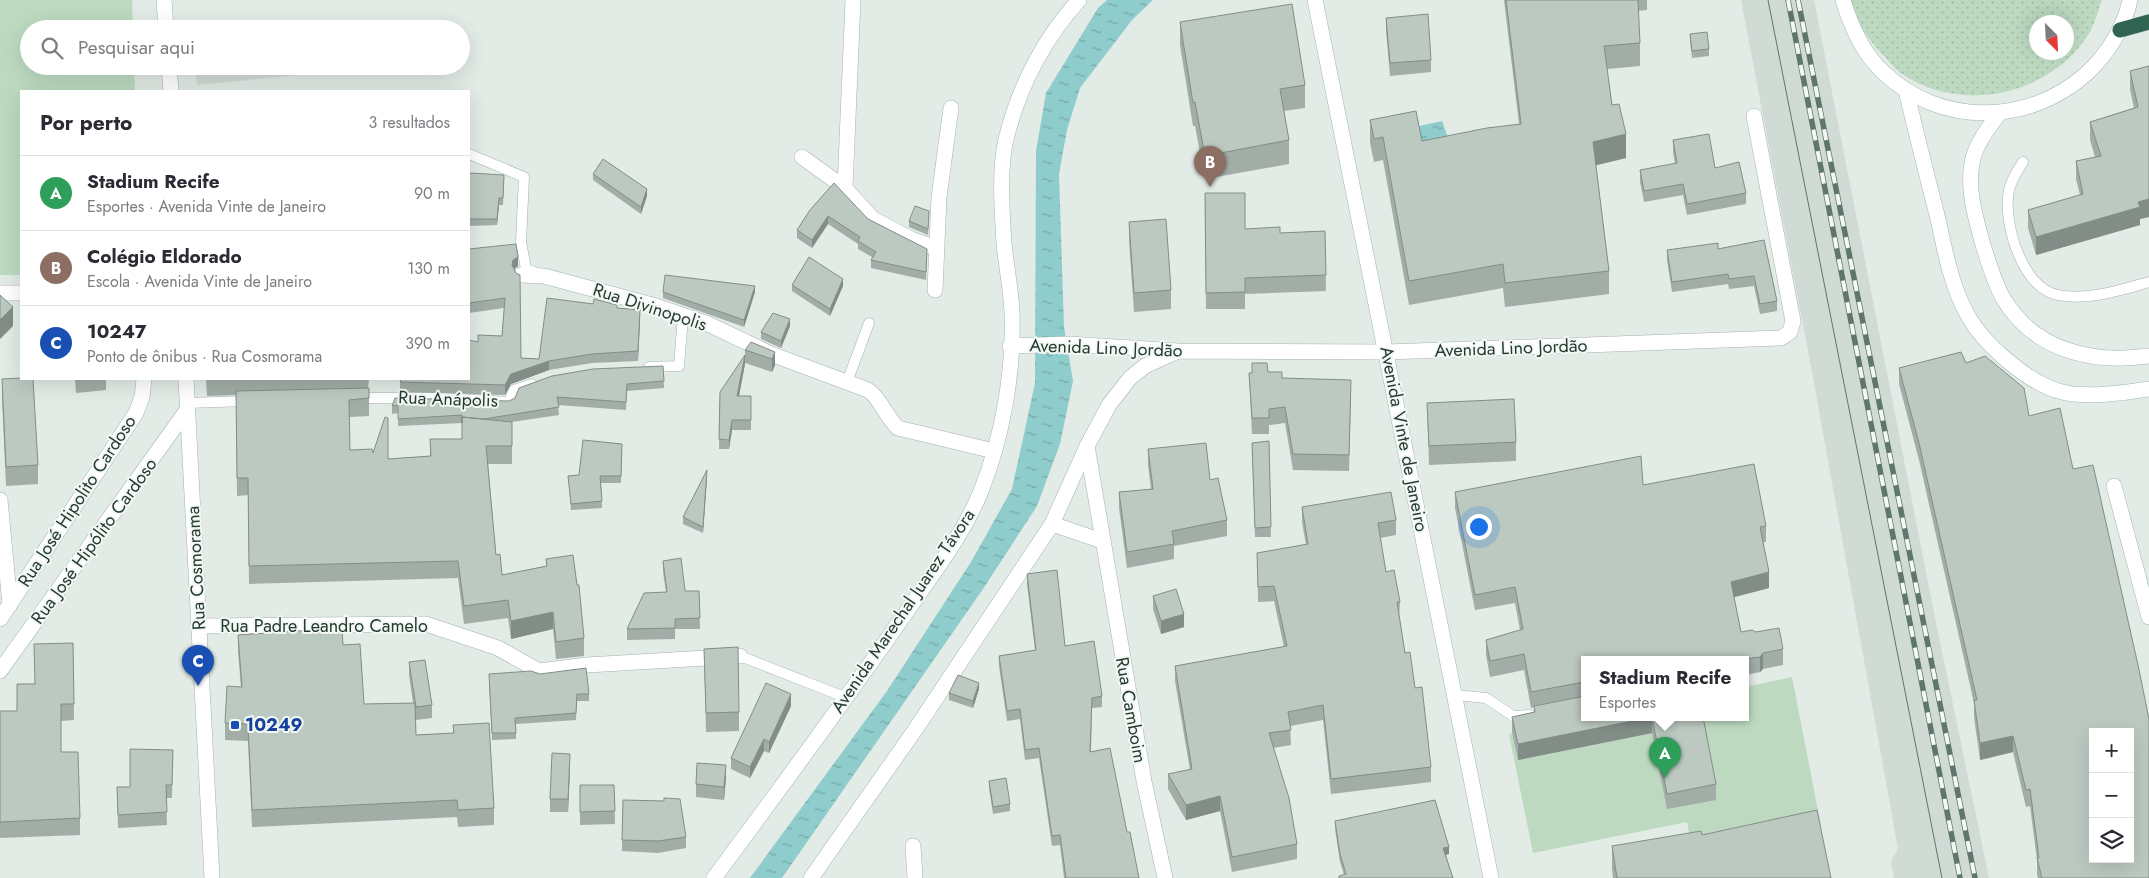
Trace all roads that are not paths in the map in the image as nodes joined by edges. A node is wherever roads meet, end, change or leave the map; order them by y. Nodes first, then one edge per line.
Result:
1 (164, 0) edge
2 (853, 0) edge
3 (1079, 0) edge
4 (1315, 0) edge
5 (1843, 0) edge
6 (2130, 1) edge
7 (165, 20) edge
8 (2149, 22) edge
9 (2120, 30) junction
10 (170, 75) edge
11 (171, 90) edge
12 (1906, 90) junction
13 (951, 108) dead end
14 (1999, 114) junction
15 (1754, 116) dead end
16 (470, 154) edge
17 (802, 157) dead end
18 (2023, 162) dead end
19 (845, 188) junction
20 (936, 248) junction
21 (521, 275) edge
22 (544, 276) junction
23 (2149, 282) edge
24 (935, 290) dead end
25 (0, 293) edge
26 (20, 293) edge
27 (683, 316) junction
28 (869, 323) dead end
29 (1010, 346) junction
30 (1178, 350) junction
31 (1387, 352) junction
32 (2149, 356) edge
33 (641, 368) edge
34 (144, 380) edge
35 (186, 380) edge
36 (541, 380) edge
37 (847, 382) junction
38 (2149, 389) edge
39 (346, 398) edge
40 (257, 401) edge
41 (187, 407) junction
42 (1087, 446) junction
43 (994, 451) junction
44 (2114, 486) dead end
45 (0, 500) edge
46 (1052, 524) junction
47 (1102, 541) junction
48 (10, 605) junction
49 (2149, 617) edge
50 (0, 619) edge
51 (199, 626) junction
52 (740, 656) joint
53 (0, 672) edge
54 (1455, 695) junction
55 (847, 698) junction
56 (1540, 714) edge
57 (913, 846) dead end
58 (212, 878) edge
59 (714, 878) edge
60 (812, 878) edge
61 (915, 878) edge
62 (1165, 878) edge
63 (1491, 878) edge

1 - 7 street
2 - 19 street
3 - 29 street, Avenida Marechal Juarez Távora
4 - 31 street, Avenida Vinte de Janeiro
5 - 12 street
6 - 9 street
8 - 9 highway
9 - 14 street
10 - 11 street
12 - 14 street
12 - 38 street
13 - 20 street
14 - 32 street
15 - 31 street, Avenida Lino Jordão
16 - 22 lane
17 - 19 street
18 - 23 lane
19 - 20 street
20 - 24 street
21 - 22 street, Rua Divinopolis
22 - 27 street, Rua Divinopolis
25 - 26 street
27 - 33 lane
27 - 37 street, Rua Divinopolis
28 - 37 lane
29 - 30 street, Avenida Lino Jordão
29 - 43 street, Avenida Marechal Juarez Távora
30 - 31 street, Avenida Lino Jordão
30 - 42 street
31 - 54 street, Avenida Vinte de Janeiro
34 - 48 street, Rua José Hipolito Cardoso
35 - 41 street, Rua Cosmorama
36 - 39 lane, Rua Anápolis
37 - 43 street, Rua Divinopolis
40 - 41 lane
41 - 51 street, Rua Cosmorama
41 - 53 street, Rua José Hipólito Cardoso
42 - 46 street
42 - 47 street, Rua Camboim
43 - 55 street, Avenida Marechal Juarez Távora
44 - 49 street
45 - 48 street
46 - 47 street
46 - 60 street
47 - 62 street, Rua Camboim
48 - 50 street, Rua José Hipolito Cardoso
51 - 52 street, Rua Padre Leandro Camelo
51 - 58 street, Rua Cosmorama
52 - 55 lane
54 - 56 lane
54 - 63 street, Avenida Vinte de Janeiro
55 - 59 street, Avenida Marechal Juarez Távora
57 - 61 street

